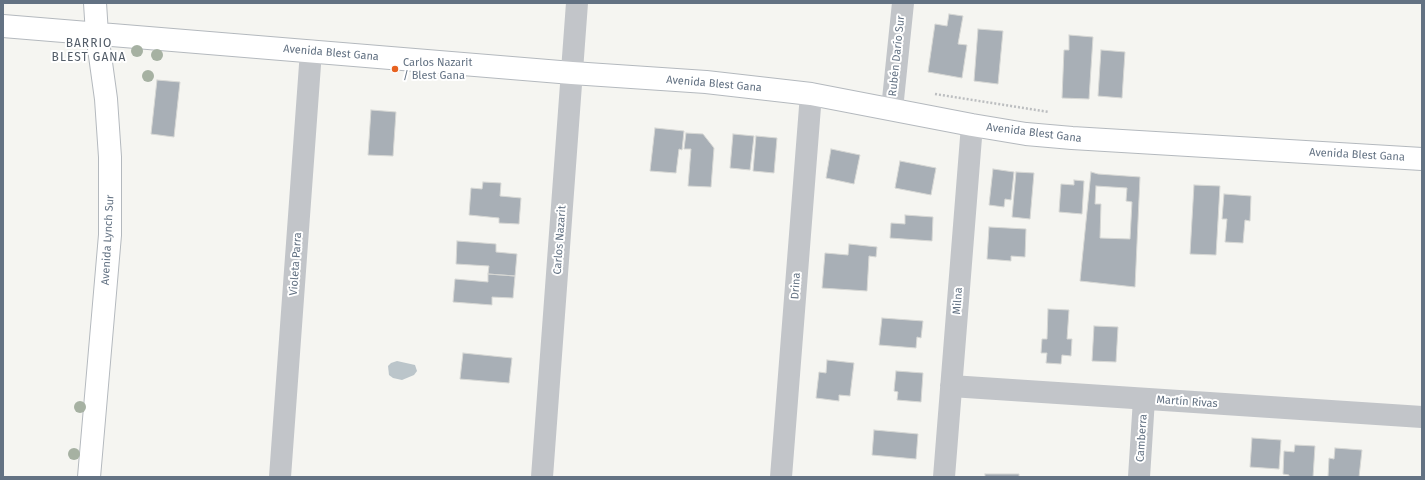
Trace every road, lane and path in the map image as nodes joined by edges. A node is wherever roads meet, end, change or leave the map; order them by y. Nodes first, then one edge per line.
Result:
1 (95, 3) edge
2 (577, 3) edge
3 (902, 3) edge
4 (3, 26) edge
5 (97, 34) junction
6 (311, 51) junction
7 (572, 73) junction
8 (811, 94) junction
9 (892, 109) junction
10 (972, 125) junction
11 (1422, 159) edge
12 (951, 386) junction
13 (1144, 399) junction
14 (1422, 417) edge
15 (89, 477) edge
16 (280, 477) edge
17 (542, 477) edge
18 (781, 477) edge
19 (944, 477) edge
20 (1139, 477) edge

1 - 5 street, Avenida Lynch Sur
2 - 7 street, Carlos Nazarit
3 - 9 street, Rubén Darío Sur
4 - 5 street, Avenida Blest Gana
5 - 6 street, Avenida Blest Gana
5 - 15 street, Avenida Lynch Sur
6 - 7 street, Avenida Blest Gana
6 - 16 street, Violeta Parra
7 - 8 street, Avenida Blest Gana
7 - 17 street, Carlos Nazarit
8 - 9 street, Avenida Blest Gana
8 - 18 street, Drina
9 - 10 street, Avenida Blest Gana
10 - 11 street, Avenida Blest Gana
10 - 12 street, Milna
12 - 13 street, Martín Rivas
12 - 19 street, Milna
13 - 14 street, Martín Rivas
13 - 20 street, Camberra

